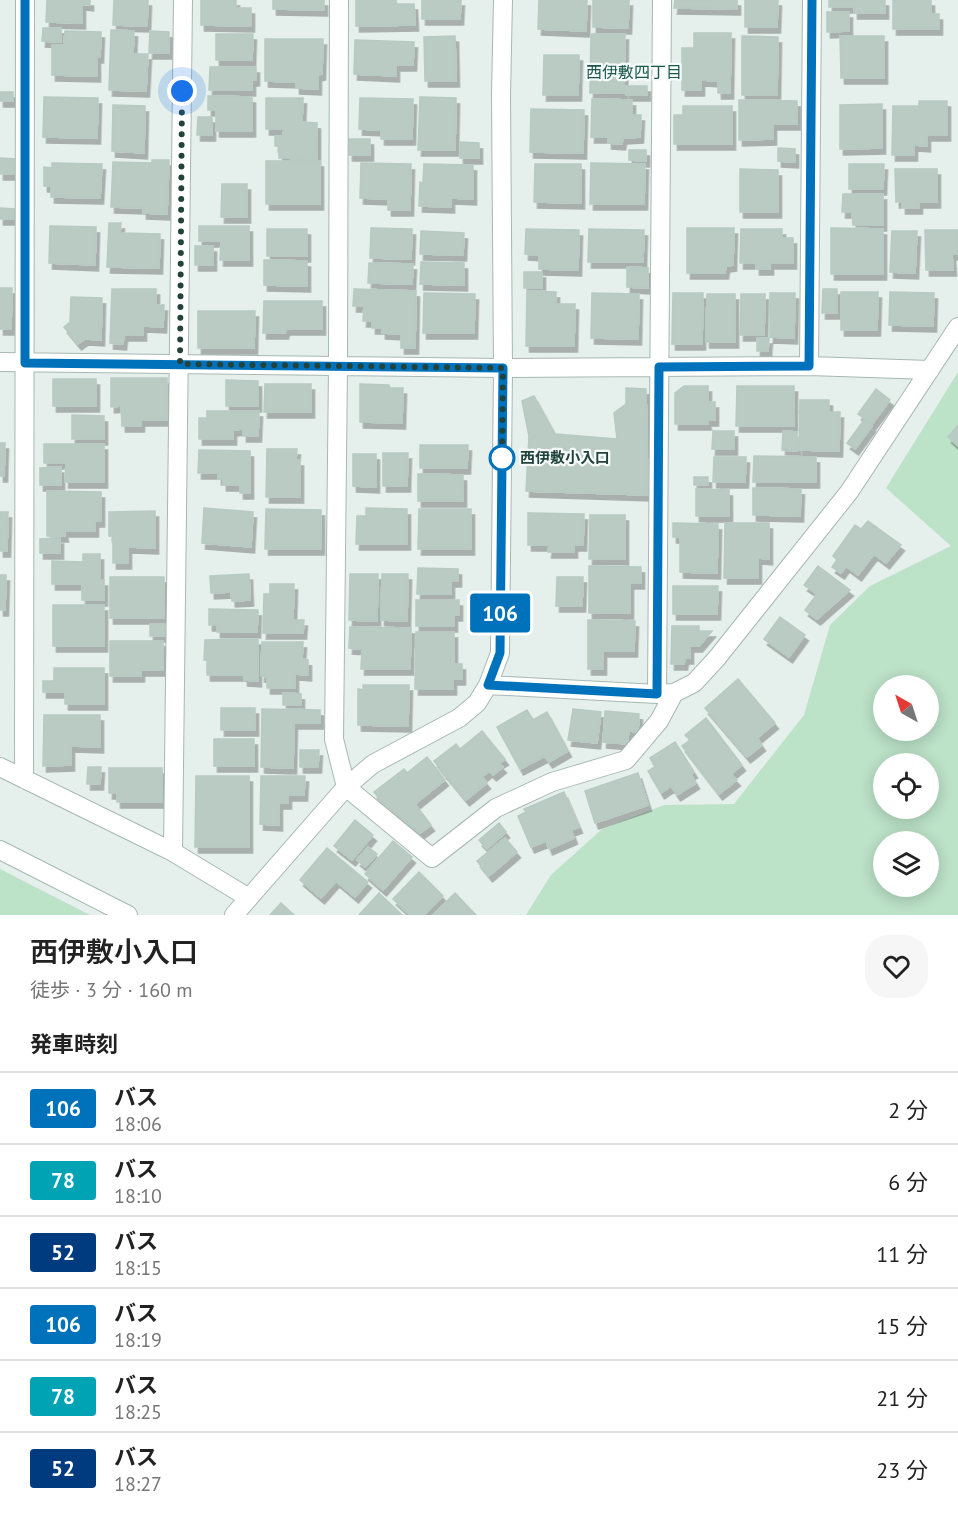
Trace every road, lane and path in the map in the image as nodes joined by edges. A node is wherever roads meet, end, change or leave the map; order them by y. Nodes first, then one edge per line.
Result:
1 (25, 0) edge
2 (183, 0) edge
3 (339, 0) edge
4 (502, 0) edge
5 (662, 0) edge
6 (812, 0) edge
7 (958, 327) edge
8 (0, 362) edge
9 (25, 363) junction
10 (180, 364) junction
11 (338, 366) junction
12 (809, 366) junction
13 (659, 367) junction
14 (503, 368) junction
15 (930, 370) junction
16 (488, 685) junction
17 (665, 693) junction
18 (0, 767) edge
19 (24, 779) junction
20 (346, 787) junction
21 (0, 850) edge
22 (173, 852) junction
23 (249, 898) junction
24 (128, 915) edge
25 (234, 915) edge

1 - 9 street
2 - 10 street
3 - 11 street
4 - 14 street
5 - 13 street
6 - 12 street
7 - 15 street
8 - 9 street
9 - 10 street
9 - 19 street
10 - 11 street
10 - 22 street
11 - 14 street
11 - 20 street
12 - 13 street
12 - 15 street
13 - 14 street
13 - 17 street
14 - 16 street
15 - 17 street
16 - 17 street
16 - 20 street
17 - 20 street
18 - 19 street
19 - 22 street
20 - 23 street
21 - 24 street
22 - 23 street
23 - 25 street

